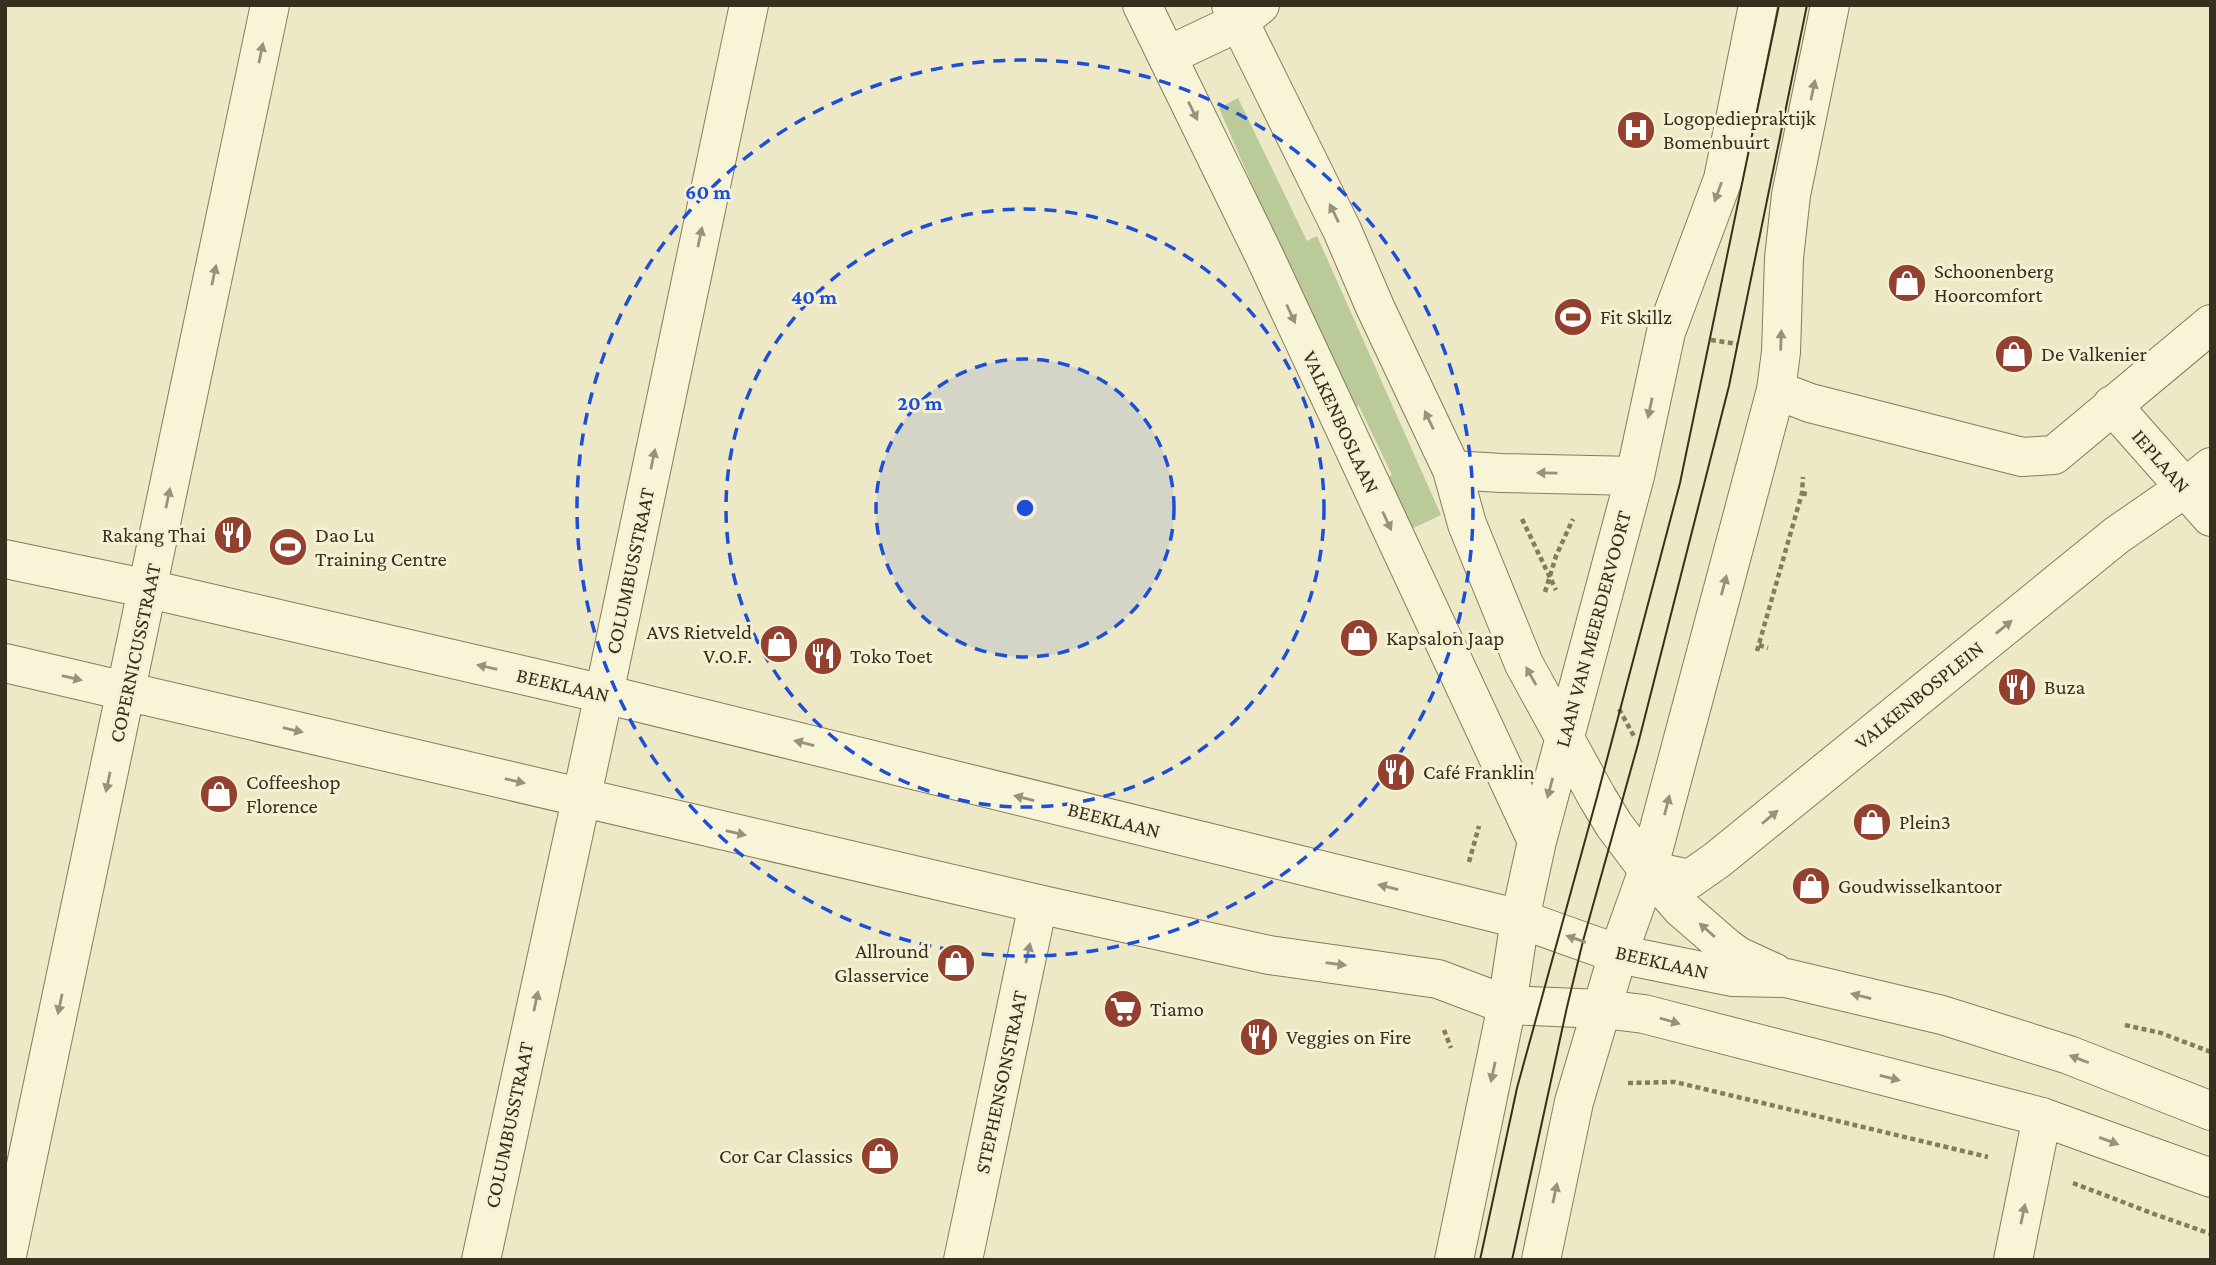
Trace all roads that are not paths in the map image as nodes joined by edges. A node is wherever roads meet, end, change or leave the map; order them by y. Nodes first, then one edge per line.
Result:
1 (270, 5) edge
2 (749, 5) edge
3 (1142, 5) edge
4 (1758, 5) edge
5 (1830, 5) edge
6 (1243, 11) edge
7 (1167, 57) junction
8 (2208, 331) edge
9 (1776, 390) junction
10 (2112, 405) junction
11 (1452, 470) junction
12 (1635, 476) junction
13 (2198, 477) edge
14 (2211, 517) edge
15 (5, 559) edge
16 (149, 589) junction
17 (5, 663) edge
18 (127, 691) junction
19 (604, 694) junction
20 (1564, 736) junction
21 (580, 796) junction
22 (1537, 841) junction
23 (1648, 870) junction
24 (1038, 904) junction
25 (1520, 919) junction
26 (1618, 954) junction
27 (1786, 978) junction
28 (1507, 1005) junction
29 (1603, 1009) junction
30 (2211, 1111) edge
31 (2042, 1117) junction
32 (2211, 1178) edge
33 (6, 1260) edge
34 (481, 1260) edge
35 (963, 1260) edge
36 (1454, 1260) edge
37 (1541, 1260) edge
38 (2013, 1260) edge

16 -> 1 street, COPERNICUSSTRAAT
19 -> 2 street, COLUMBUSSTRAAT
3 - 7 street, VALKENBOSLAAN
4 -> 12 street, LAAN VAN MEERDERVOORT
9 -> 5 street
6 - 7 street
11 -> 6 street
7 -> 22 street, VALKENBOSLAAN
8 - 10 street
9 - 10 street
23 -> 9 street
10 - 13 street, IEPLAAN
12 -> 11 street
20 -> 11 street
12 - 20 street, LAAN VAN MEERDERVOORT
13 - 14 street, IEPLAAN
23 -> 13 street, VALKENBOSPLEIN
15 - 16 street, BEEKLAAN
16 - 18 street, COPERNICUSSTRAAT
19 -> 16 street, BEEKLAAN
17 -> 18 street
18 -> 21 street
18 -> 33 street, COPERNICUSSTRAAT
19 - 21 street, COLUMBUSSTRAAT
25 -> 19 street, BEEKLAAN
20 -> 22 street, LAAN VAN MEERDERVOORT
20 - 23 street
21 -> 24 street
34 -> 21 street, COLUMBUSSTRAAT
22 - 25 street, LAAN VAN MEERDERVOORT
23 - 26 street
27 -> 23 street
24 -> 28 street
35 -> 24 street, STEPHENSONSTRAAT
26 -> 25 street, BEEKLAAN
25 - 28 street, LAAN VAN MEERDERVOORT
26 - 27 street, BEEKLAAN
26 - 29 street
30 -> 27 street, BEEKLAAN
28 - 29 street
28 -> 36 street, LAAN VAN MEERDERVOORT
29 -> 31 street
37 -> 29 street
31 -> 32 street
38 -> 31 street

